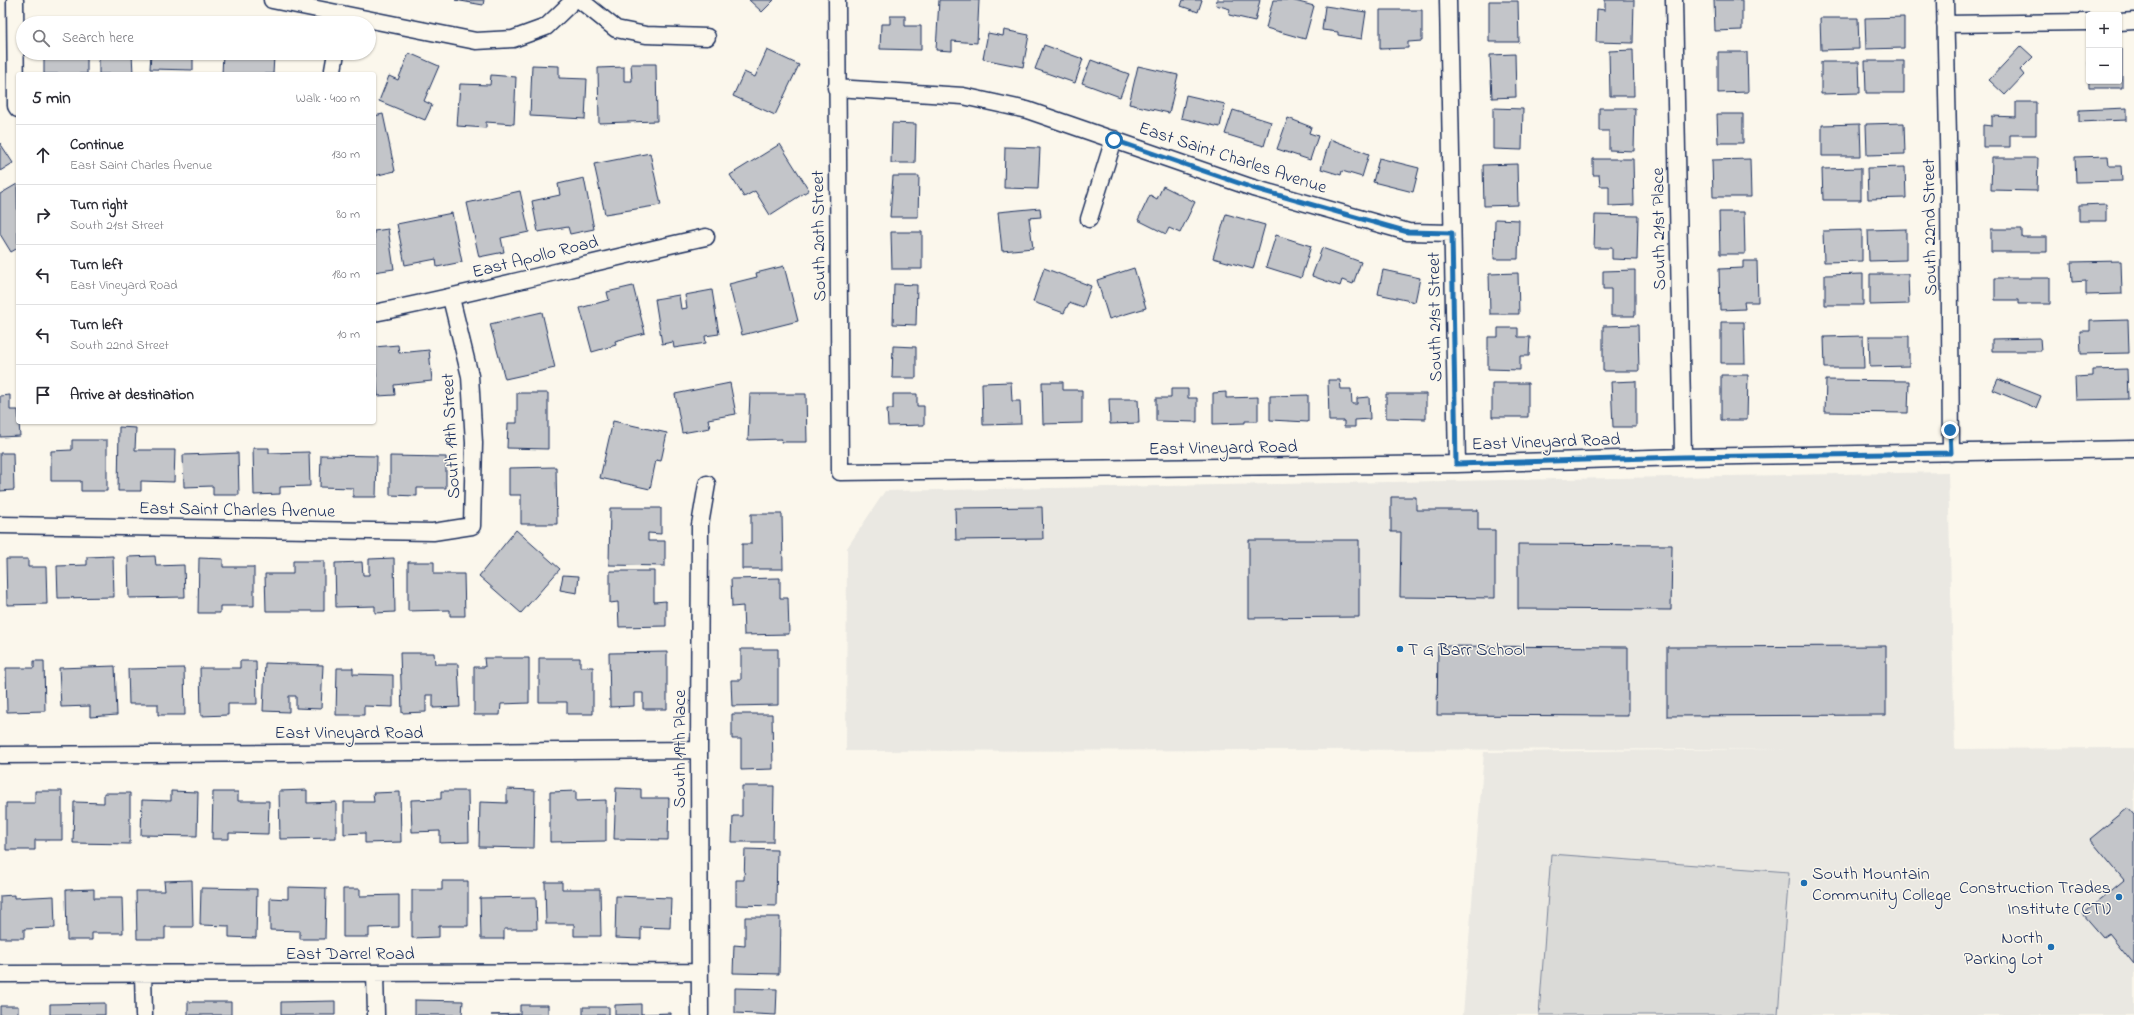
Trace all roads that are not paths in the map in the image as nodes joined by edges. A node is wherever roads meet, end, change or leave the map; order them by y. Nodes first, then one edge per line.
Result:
1 (15, 0) edge
2 (272, 0) edge
3 (574, 0) edge
4 (580, 0) edge
5 (837, 0) edge
6 (1448, 0) edge
7 (1674, 0) edge
8 (1945, 0) edge
9 (335, 16) edge
10 (2134, 21) edge
11 (2086, 22) edge
12 (2122, 22) edge
13 (376, 24) edge
14 (1945, 24) junction
15 (707, 37) dead end
16 (335, 60) edge
17 (333, 70) dead end
18 (836, 88) junction
19 (16, 106) edge
20 (1114, 140) junction
21 (1089, 219) dead end
22 (1452, 233) junction
23 (706, 237) dead end
24 (451, 298) junction
25 (376, 312) edge
26 (2134, 449) edge
27 (1951, 453) junction
28 (1682, 457) junction
29 (1456, 464) junction
30 (840, 472) joint
31 (707, 484) dead end
32 (0, 525) edge
33 (472, 526) joint
34 (699, 750) junction
35 (0, 755) edge
36 (700, 972) junction
37 (143, 973) junction
38 (375, 973) junction
39 (0, 974) edge
40 (144, 1015) edge
41 (376, 1015) edge
42 (700, 1015) edge

1 - 19 street
2 - 9 street
3 - 13 street
4 - 15 street
5 - 18 street, South 20th Street
6 - 22 street, South 21st Street
7 - 28 street, South 21st Place
8 - 14 street, South 22nd Street
10 - 12 street
11 - 14 street
14 - 27 street, South 22nd Street
16 - 17 street
18 - 20 street, East Saint Charles Avenue
18 - 30 street, South 20th Street
20 - 21 street
20 - 22 street, East Saint Charles Avenue
22 - 29 street, South 21st Street
23 - 24 street, East Apollo Road
24 - 25 street, East Apollo Road
24 - 33 street, South 19th Street
26 - 27 street, East Vineyard Road
27 - 28 street, East Vineyard Road
28 - 29 street, East Vineyard Road
29 - 30 street, East Vineyard Road
31 - 34 street, South 19th Place
32 - 33 street, East Saint Charles Avenue
34 - 35 street, East Vineyard Road
34 - 36 street, South 19th Place
36 - 38 street, East Darrel Road
36 - 42 street, South 19th Place
37 - 38 street, East Darrel Road
37 - 39 street, East Darrel Road
37 - 40 street
38 - 41 street

